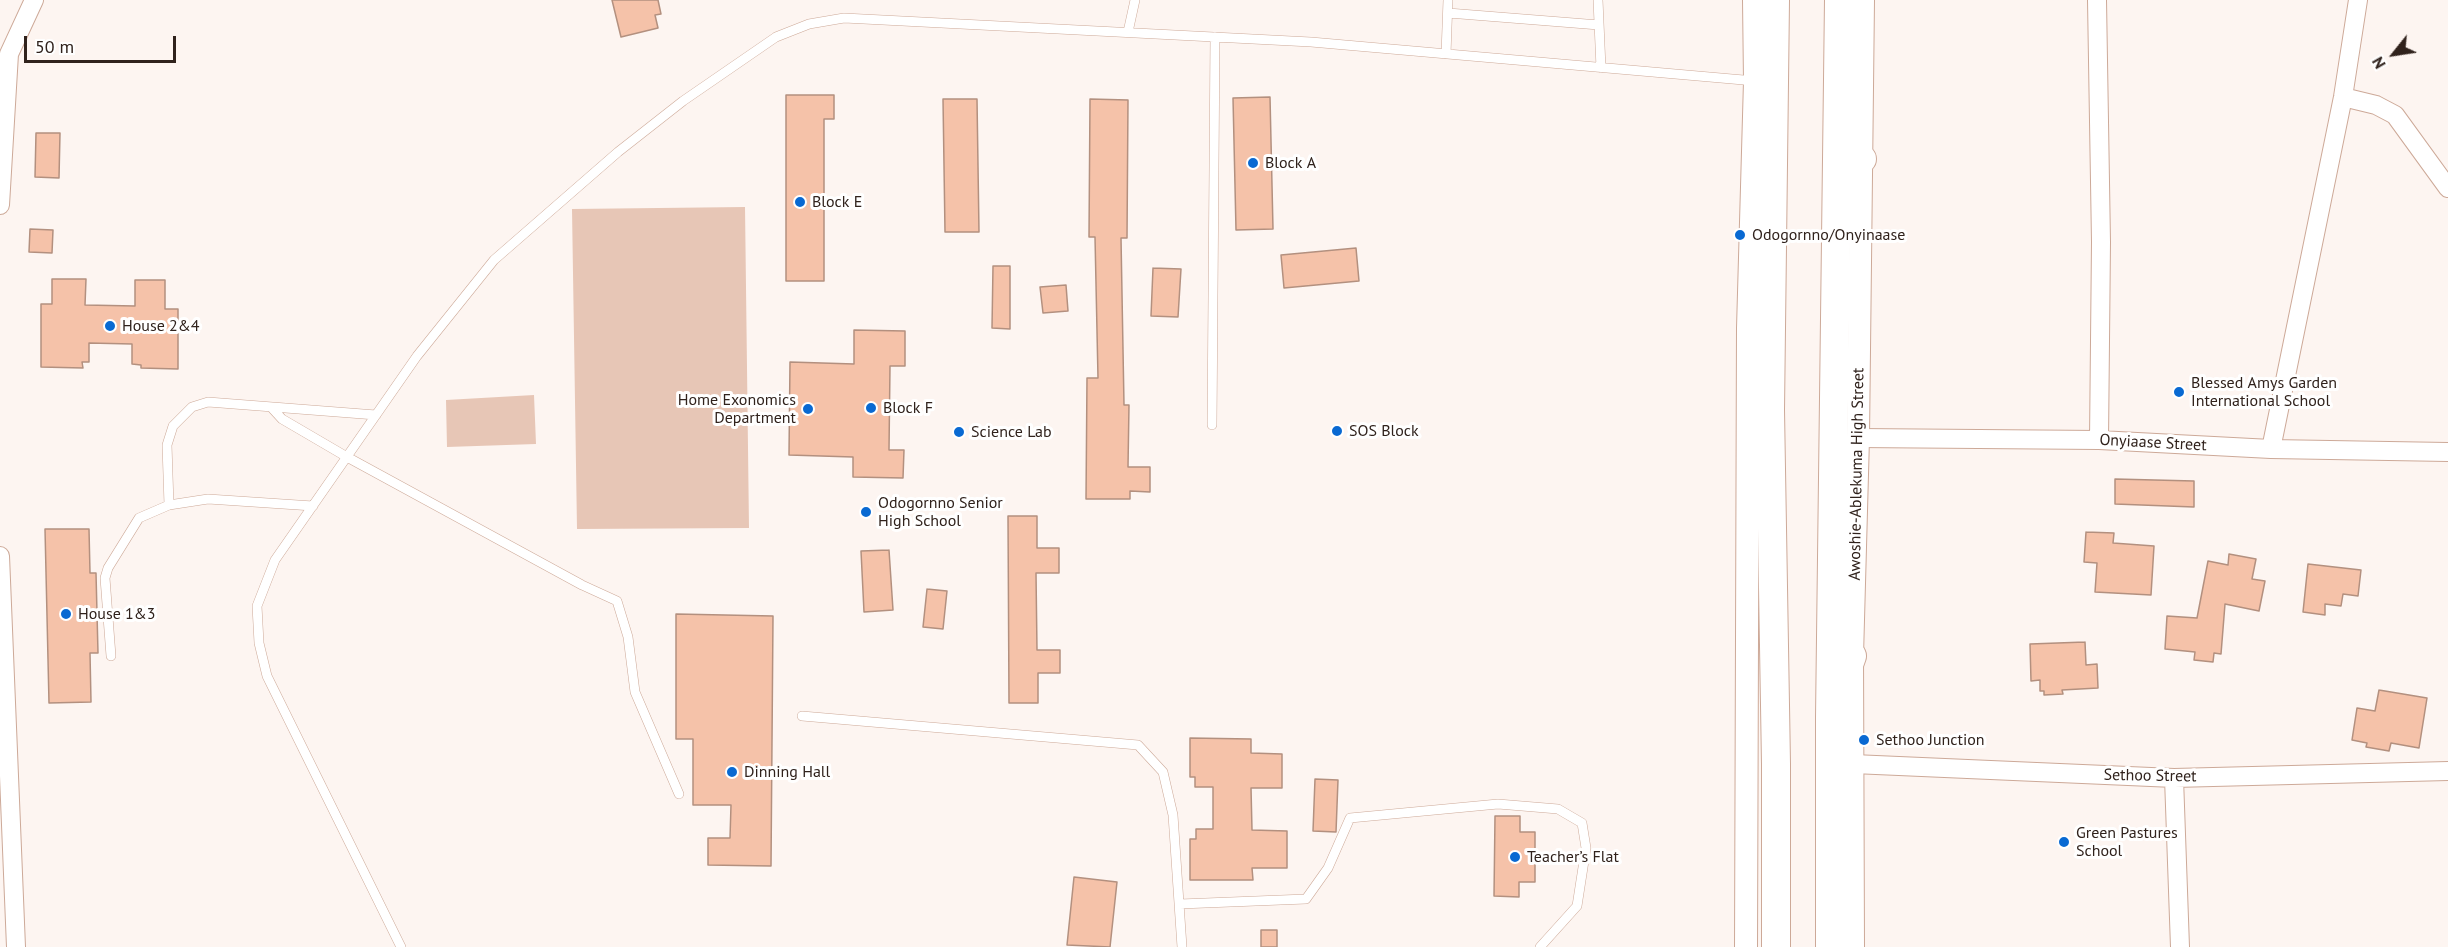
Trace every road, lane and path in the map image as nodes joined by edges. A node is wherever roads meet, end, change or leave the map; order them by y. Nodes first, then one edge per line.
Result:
1 (34, 0) edge
2 (1135, 0) edge
3 (1448, 0) edge
4 (1598, 0) edge
5 (1754, 0) edge
6 (1775, 0) edge
7 (1839, 0) edge
8 (1863, 0) edge
9 (2097, 0) edge
10 (2358, 0) edge
11 (1448, 13) junction
12 (1599, 25) junction
13 (1128, 32) junction
14 (1215, 37) junction
15 (1446, 54) junction
16 (5, 58) edge
17 (1601, 68) junction
18 (1755, 81) junction
19 (2343, 97) junction
20 (1850, 159) junction
21 (2448, 188) edge
22 (0, 205) edge
23 (1760, 330) junction
24 (271, 407) junction
25 (376, 415) junction
26 (1212, 425) dead end
27 (1858, 438) junction
28 (2099, 440) junction
29 (2271, 449) junction
30 (2448, 452) edge
31 (347, 457) junction
32 (169, 505) junction
33 (313, 506) junction
34 (0, 556) edge
35 (111, 656) dead end
36 (1852, 656) junction
37 (802, 716) dead end
38 (1830, 717) junction
39 (1853, 764) junction
40 (2448, 771) edge
41 (2175, 778) junction
42 (679, 794) dead end
43 (1180, 904) junction
44 (16, 947) edge
45 (400, 947) edge
46 (1182, 947) edge
47 (1540, 947) edge
48 (1746, 947) edge
49 (1776, 947) edge
50 (1830, 947) edge
51 (1853, 947) edge
52 (2180, 947) edge

1 - 16 street
2 - 13 lane
3 - 11 lane
4 - 12 lane
5 - 18 street
6 - 23 main road
7 - 20 main road, Awoshie-Ablekuma High Street
8 - 20 street, Awoshie-Ablekuma High Street
9 - 28 street
10 - 19 street
11 - 12 lane
11 - 15 lane
12 - 17 lane
13 - 14 lane
13 - 25 lane
14 - 15 lane
14 - 26 lane
15 - 17 lane
16 - 22 street
17 - 18 lane
18 - 23 street
19 - 21 street
19 - 29 street
20 - 27 street, Awoshie-Ablekuma High Street
20 - 38 main road, Awoshie-Ablekuma High Street
23 - 48 street
23 - 49 main road
24 - 25 lane
24 - 31 lane
24 - 32 lane
25 - 31 lane
27 - 28 street, Onyiaase Street
27 - 36 street, Awoshie-Ablekuma High Street
28 - 29 street, Onyiaase Street
29 - 30 street, Onyiaase Street
31 - 33 lane
31 - 42 lane
32 - 33 lane
32 - 35 lane
33 - 45 lane
34 - 44 street
36 - 38 main road
36 - 39 street, Awoshie-Ablekuma High Street
37 - 43 lane
38 - 50 main road, Awoshie-Ablekuma High Street
39 - 41 street, Sethoo Street
39 - 51 street, Awoshie-Ablekuma High Street
40 - 41 street, Sethoo Street
41 - 52 street
43 - 46 lane
43 - 47 lane

